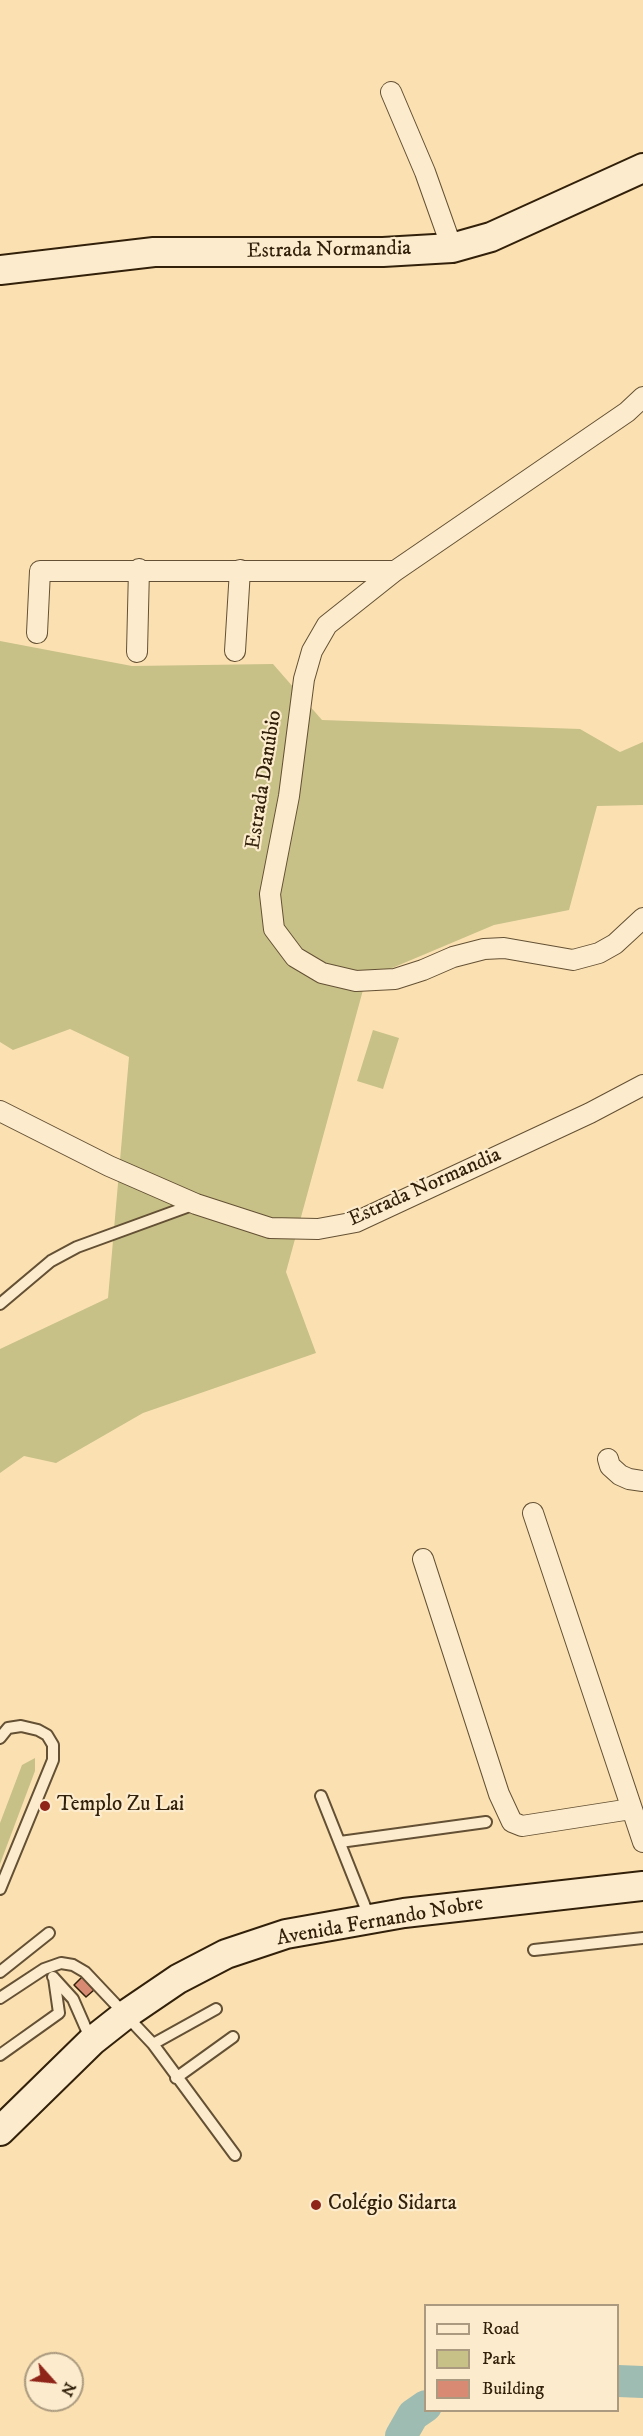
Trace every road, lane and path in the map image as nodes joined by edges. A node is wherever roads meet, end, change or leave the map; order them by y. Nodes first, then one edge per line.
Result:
1 (391, 92) dead end
2 (643, 168) edge
3 (452, 248) junction
4 (0, 270) edge
5 (643, 397) edge
6 (139, 569) junction
7 (240, 570) junction
8 (394, 571) junction
9 (37, 633) dead end
10 (235, 651) dead end
11 (137, 652) dead end
12 (643, 918) edge
13 (643, 1084) edge
14 (0, 1111) edge
15 (196, 1204) junction
16 (0, 1304) edge
17 (608, 1460) dead end
18 (643, 1481) edge
19 (533, 1513) dead end
20 (423, 1559) dead end
21 (0, 1738) edge
22 (321, 1796) dead end
23 (631, 1809) junction
24 (486, 1822) dead end
25 (340, 1842) junction
26 (643, 1842) edge
27 (643, 1886) edge
28 (0, 1888) edge
29 (370, 1919) junction
30 (49, 1933) dead end
31 (643, 1938) edge
32 (534, 1950) dead end
33 (44, 1969) junction
34 (0, 1972) edge
35 (54, 1978) junction
36 (0, 1998) edge
37 (216, 2009) dead end
38 (124, 2015) junction
39 (233, 2037) dead end
40 (92, 2041) junction
41 (153, 2044) junction
42 (0, 2055) edge
43 (176, 2078) junction
44 (0, 2131) edge
45 (235, 2155) dead end

1 - 3 street
2 - 3 main road, Estrada Normandia
3 - 4 main road, Estrada Normandia
5 - 8 street, Estrada Danúbio
6 - 7 street
6 - 9 street
6 - 11 street
7 - 8 street
7 - 10 street
8 - 12 street, Estrada Danúbio
13 - 15 street, Estrada Normandia
14 - 15 street, Estrada Normandia
15 - 16 lane
17 - 18 street
19 - 23 street
20 - 23 street
21 - 28 lane
22 - 25 lane
23 - 26 street
24 - 25 lane
25 - 29 lane
27 - 29 main road, Avenida Fernando Nobre
29 - 38 main road, Avenida Fernando Nobre
30 - 34 lane
31 - 32 lane
33 - 35 lane
33 - 36 lane
33 - 38 lane
35 - 40 lane
35 - 42 lane
37 - 41 lane
38 - 40 main road, Avenida Fernando Nobre
38 - 41 lane
39 - 43 lane
40 - 44 main road, Avenida Fernando Nobre
41 - 43 lane
43 - 45 lane

